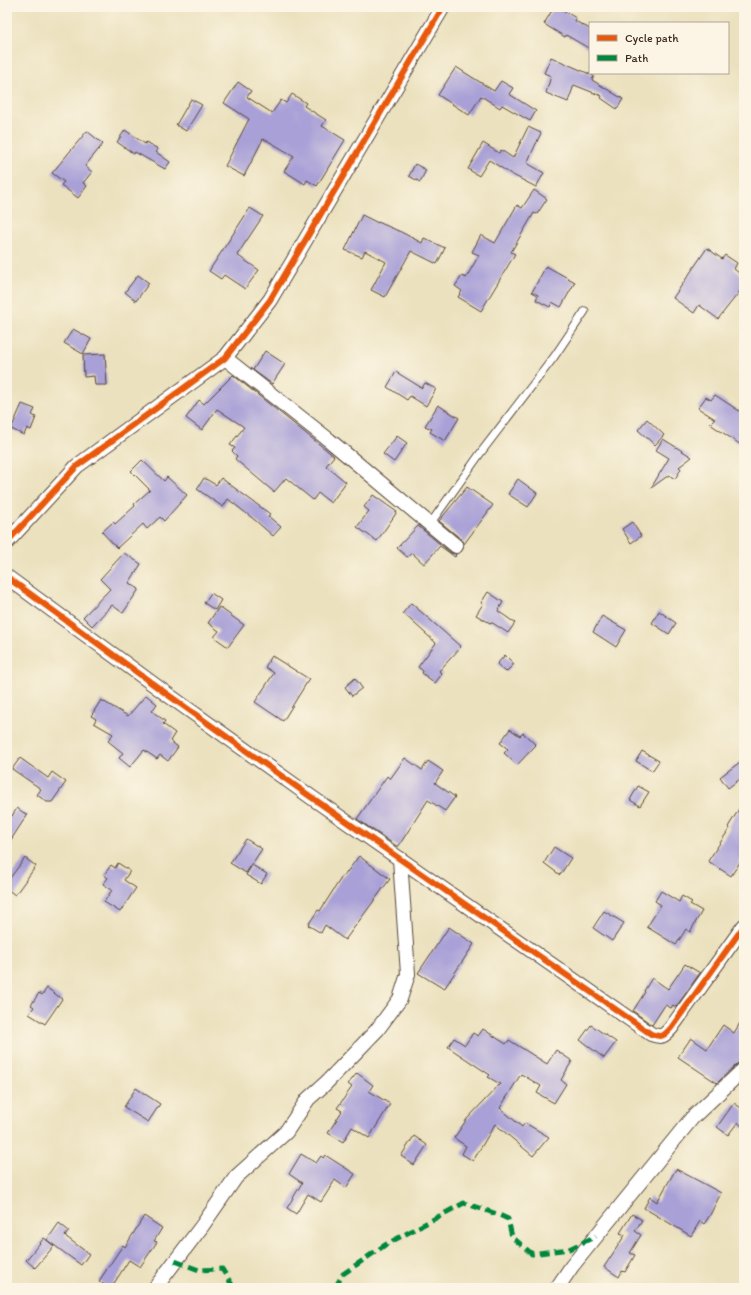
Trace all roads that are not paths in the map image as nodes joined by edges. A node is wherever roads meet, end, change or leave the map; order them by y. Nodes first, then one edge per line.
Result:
1 (443, 7) edge
2 (585, 311) dead end
3 (225, 358) junction
4 (430, 524) junction
5 (7, 542) edge
6 (456, 546) dead end
7 (7, 577) edge
8 (400, 859) junction
9 (744, 926) edge
10 (744, 1069) edge
11 (155, 1288) edge
12 (557, 1288) edge

1 - 3 street
2 - 4 lane
3 - 4 street
3 - 5 street
4 - 6 street
7 - 8 street
8 - 9 street
8 - 11 street
10 - 12 street

